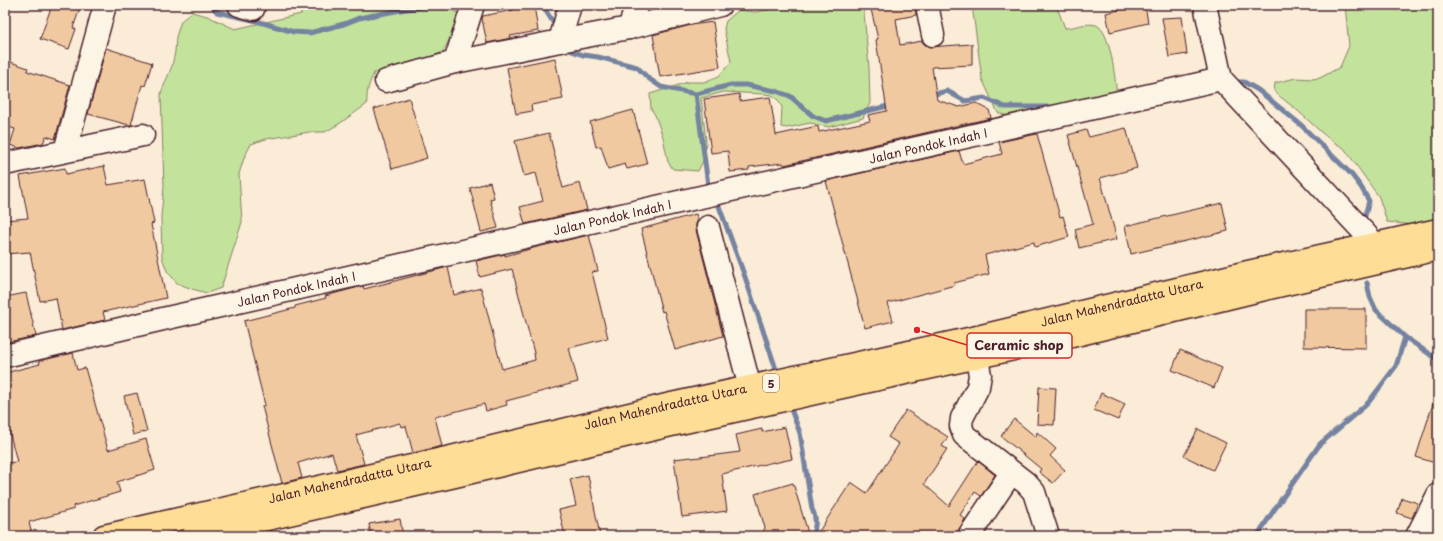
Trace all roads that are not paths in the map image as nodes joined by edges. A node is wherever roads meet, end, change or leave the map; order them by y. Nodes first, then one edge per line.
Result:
1 (105, 5) edge
2 (473, 5) edge
3 (570, 5) edge
4 (637, 5) edge
5 (720, 5) edge
6 (927, 5) edge
7 (1205, 5) edge
8 (629, 28) junction
9 (933, 35) dead end
10 (560, 41) junction
11 (455, 62) junction
12 (1221, 79) junction
13 (386, 82) dead end
14 (143, 135) dead end
15 (65, 151) junction
16 (5, 164) edge
17 (708, 227) dead end
18 (1438, 230) edge
19 (1375, 244) junction
20 (1438, 249) edge
21 (1390, 261) junction
22 (975, 348) junction
23 (5, 356) edge
24 (750, 388) junction
25 (1011, 473) junction
26 (1438, 495) edge
27 (104, 536) edge
28 (193, 536) edge
29 (969, 536) edge
30 (1048, 536) edge
31 (1417, 536) edge

1 - 15 street
2 - 11 street
3 - 10 street
4 - 8 street
5 - 8 street
6 - 9 street
7 - 12 street
8 - 10 street
10 - 11 street
11 - 13 street
12 - 19 street
12 - 23 street, Jalan Pondok Indah I
14 - 15 street
15 - 16 street
17 - 24 street
18 - 19 highway, Jalan Mahendradatta Utara / 5
19 - 21 street
19 - 22 highway, Jalan Mahendradatta Utara / 5
20 - 21 highway, Jalan Mahendradatta Utara / 5
21 - 22 highway, Jalan Mahendradatta Utara / 5
22 - 24 highway, Jalan Mahendradatta Utara / 5
22 - 25 street
22 - 28 highway, Jalan Mahendradatta Utara / 5
24 - 27 highway, Jalan Mahendradatta Utara / 5
25 - 29 street
25 - 30 street
26 - 31 street

